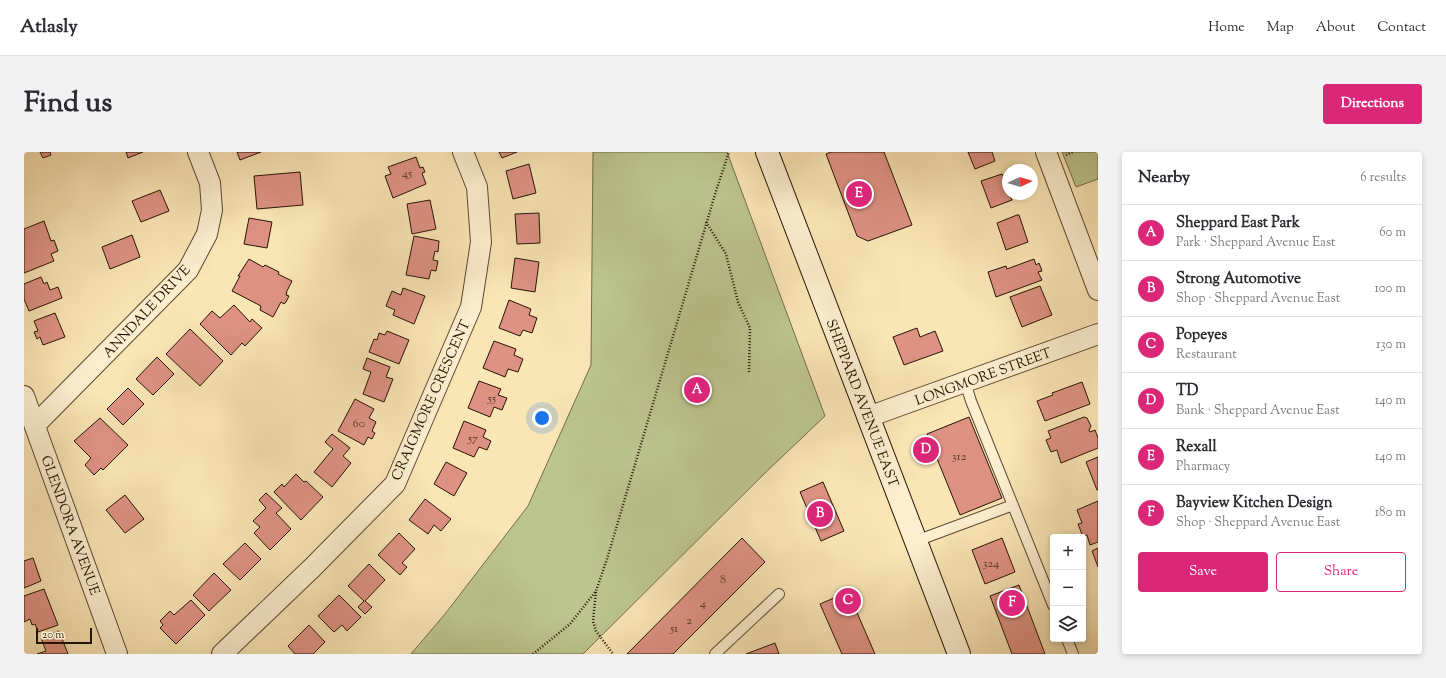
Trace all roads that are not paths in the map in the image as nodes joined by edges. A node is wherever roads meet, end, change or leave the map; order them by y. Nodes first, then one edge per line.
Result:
1 (198, 152) edge
2 (463, 152) edge
3 (767, 152) edge
4 (1046, 152) edge
5 (1098, 290) edge
6 (1098, 334) edge
7 (965, 382) junction
8 (24, 396) edge
9 (868, 417) junction
10 (36, 425) junction
11 (1013, 505) junction
12 (916, 541) junction
13 (779, 594) dead end
14 (1050, 598) edge
15 (1068, 642) edge
16 (719, 652) edge
17 (117, 654) edge
18 (222, 654) edge
19 (959, 654) edge
20 (1073, 654) edge

1 - 10 street, ANNDALE DRIVE
2 - 18 street, CRAIGMORE CRESCENT
3 - 9 main road, SHEPPARD AVENUE EAST
4 - 5 street
6 - 7 street, LONGMORE STREET
7 - 9 street, LONGMORE STREET
7 - 11 lane
8 - 10 street, GLENDORA AVENUE
9 - 12 main road, SHEPPARD AVENUE EAST
10 - 17 street, GLENDORA AVENUE
11 - 12 lane
11 - 14 lane
12 - 19 main road, SHEPPARD AVENUE EAST
13 - 16 lane
15 - 20 lane

